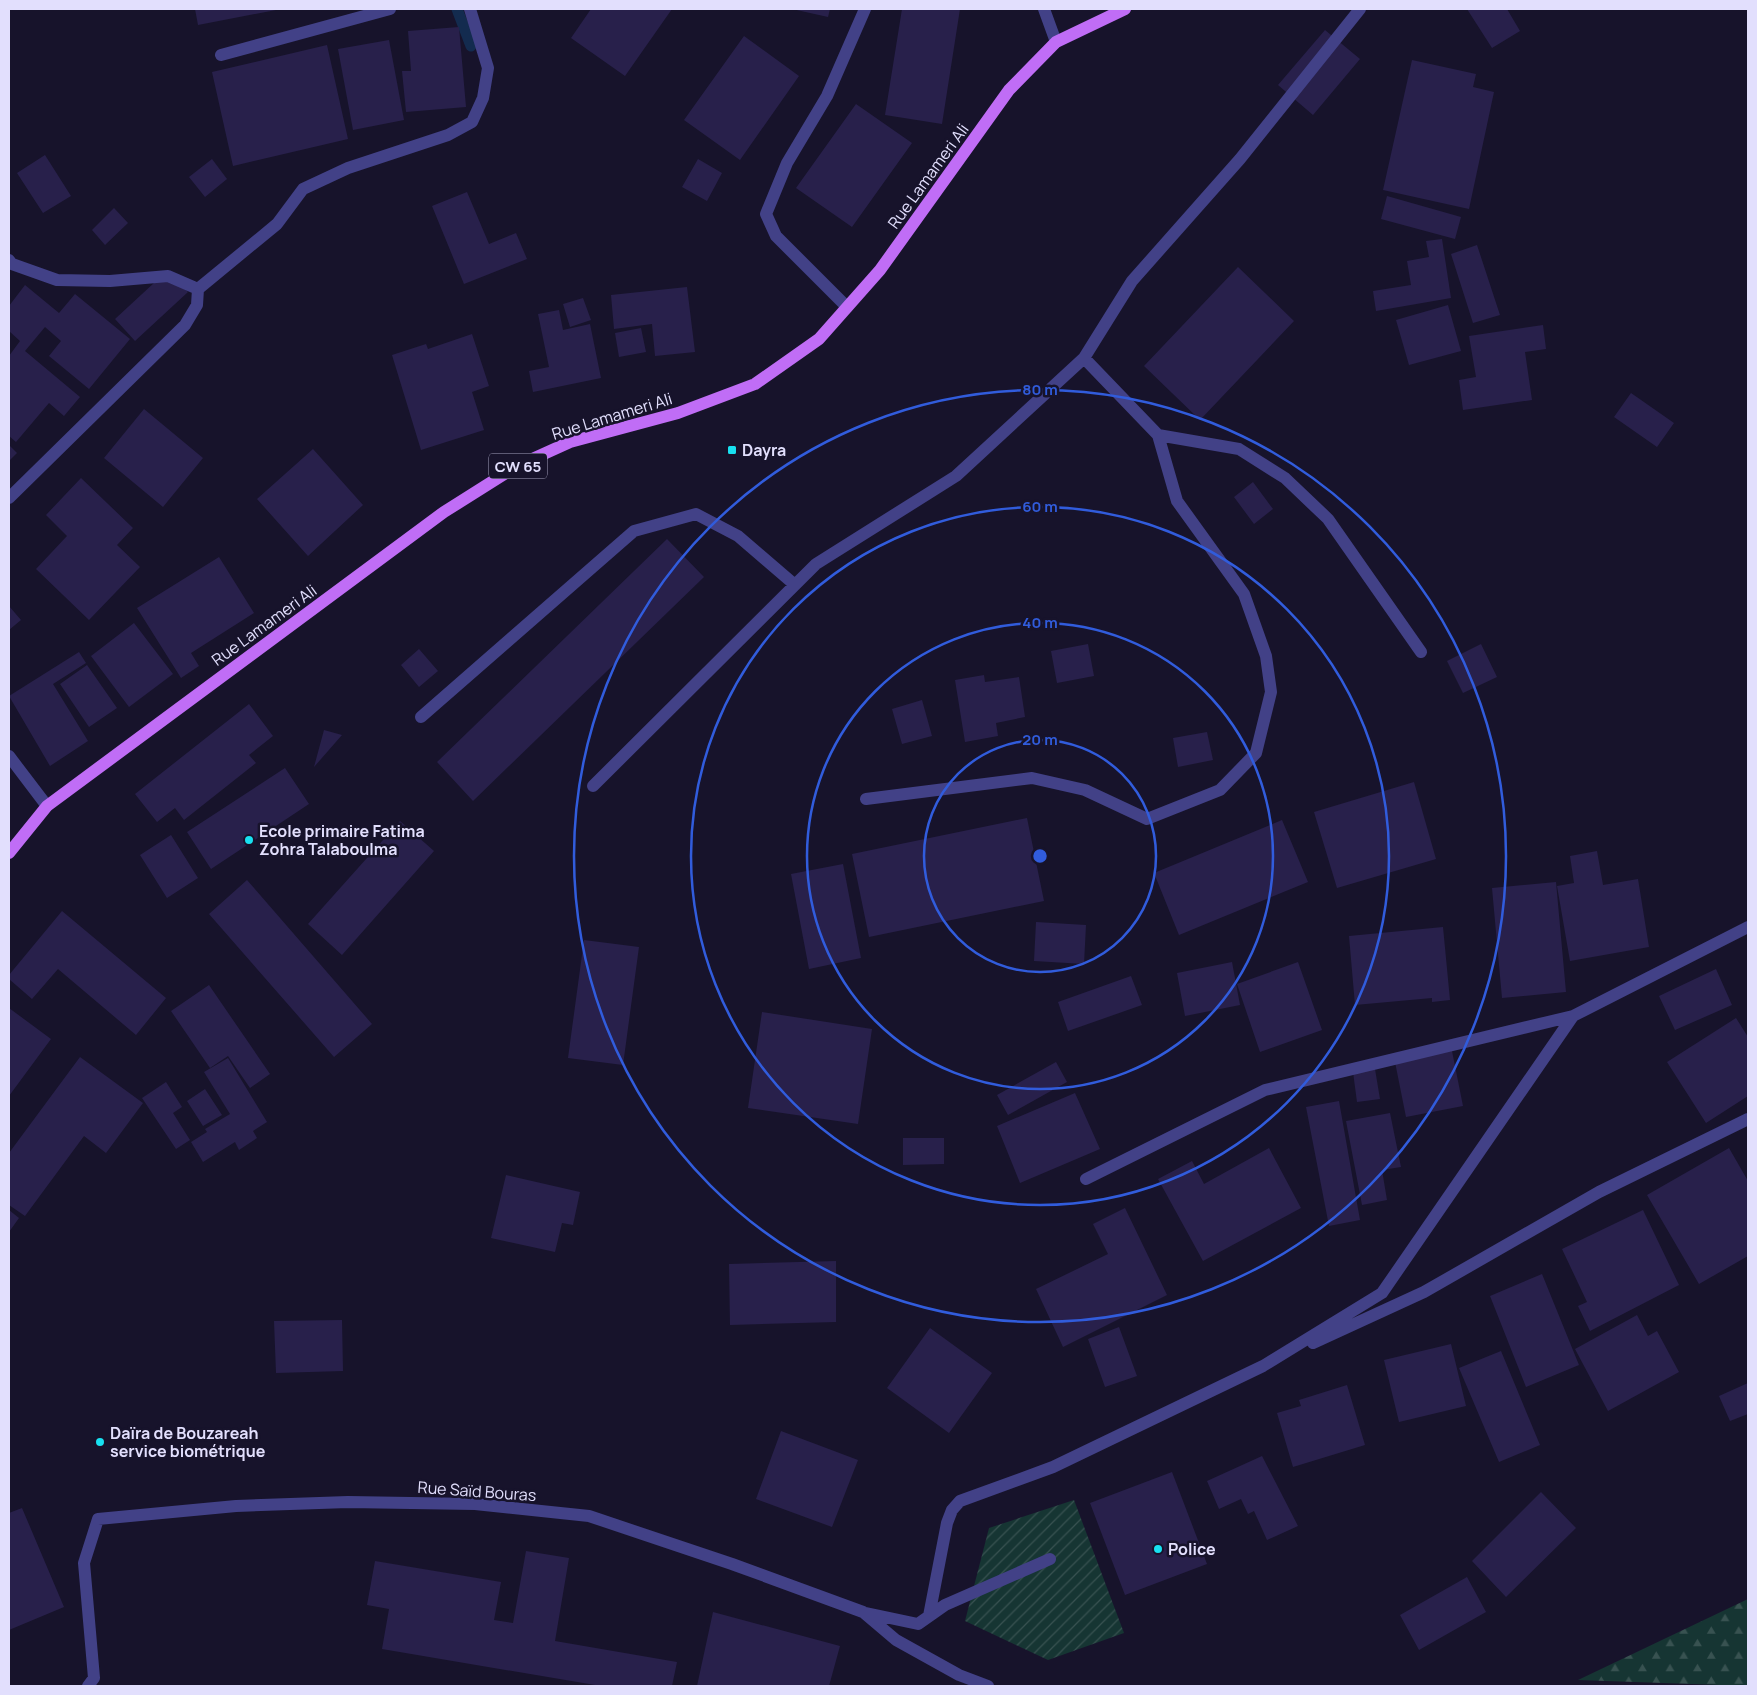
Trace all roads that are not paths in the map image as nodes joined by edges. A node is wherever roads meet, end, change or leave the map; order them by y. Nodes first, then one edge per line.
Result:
1 (390, 9) edge
2 (470, 9) edge
3 (865, 9) edge
4 (1044, 9) edge
5 (1125, 9) edge
6 (1360, 9) edge
7 (1056, 42) junction
8 (221, 55) dead end
9 (9, 260) edge
10 (198, 289) junction
11 (847, 307) junction
12 (1084, 358) junction
13 (1158, 435) junction
14 (9, 498) edge
15 (795, 584) junction
16 (1422, 652) dead end
17 (422, 717) dead end
18 (9, 756) edge
19 (593, 786) dead end
20 (866, 799) dead end
21 (47, 806) junction
22 (9, 854) edge
23 (1748, 926) edge
24 (1573, 1016) junction
25 (1748, 1119) edge
26 (1086, 1179) dead end
27 (1263, 1366) junction
28 (1050, 1559) dead end
29 (863, 1612) junction
30 (929, 1616) junction
31 (88, 1686) edge
32 (988, 1686) edge

1 - 8 street
2 - 10 street
3 - 11 street
4 - 7 street
5 - 7 main road
6 - 12 street
7 - 11 main road, Rue Lamameri Ali / CW 65
9 - 10 street
10 - 14 street
11 - 21 main road, Rue Lamameri Ali / CW 65
12 - 13 street
12 - 15 street
13 - 16 street
13 - 20 street
15 - 17 street
15 - 19 street
18 - 21 street
21 - 22 main road, Rue Lamameri Ali / CW 65
23 - 24 street
24 - 26 street
24 - 27 street
25 - 27 street
27 - 30 street
28 - 30 street
29 - 30 street
29 - 31 street, Rue Saïd Bouras
29 - 32 street, Rue Saïd Bouras

